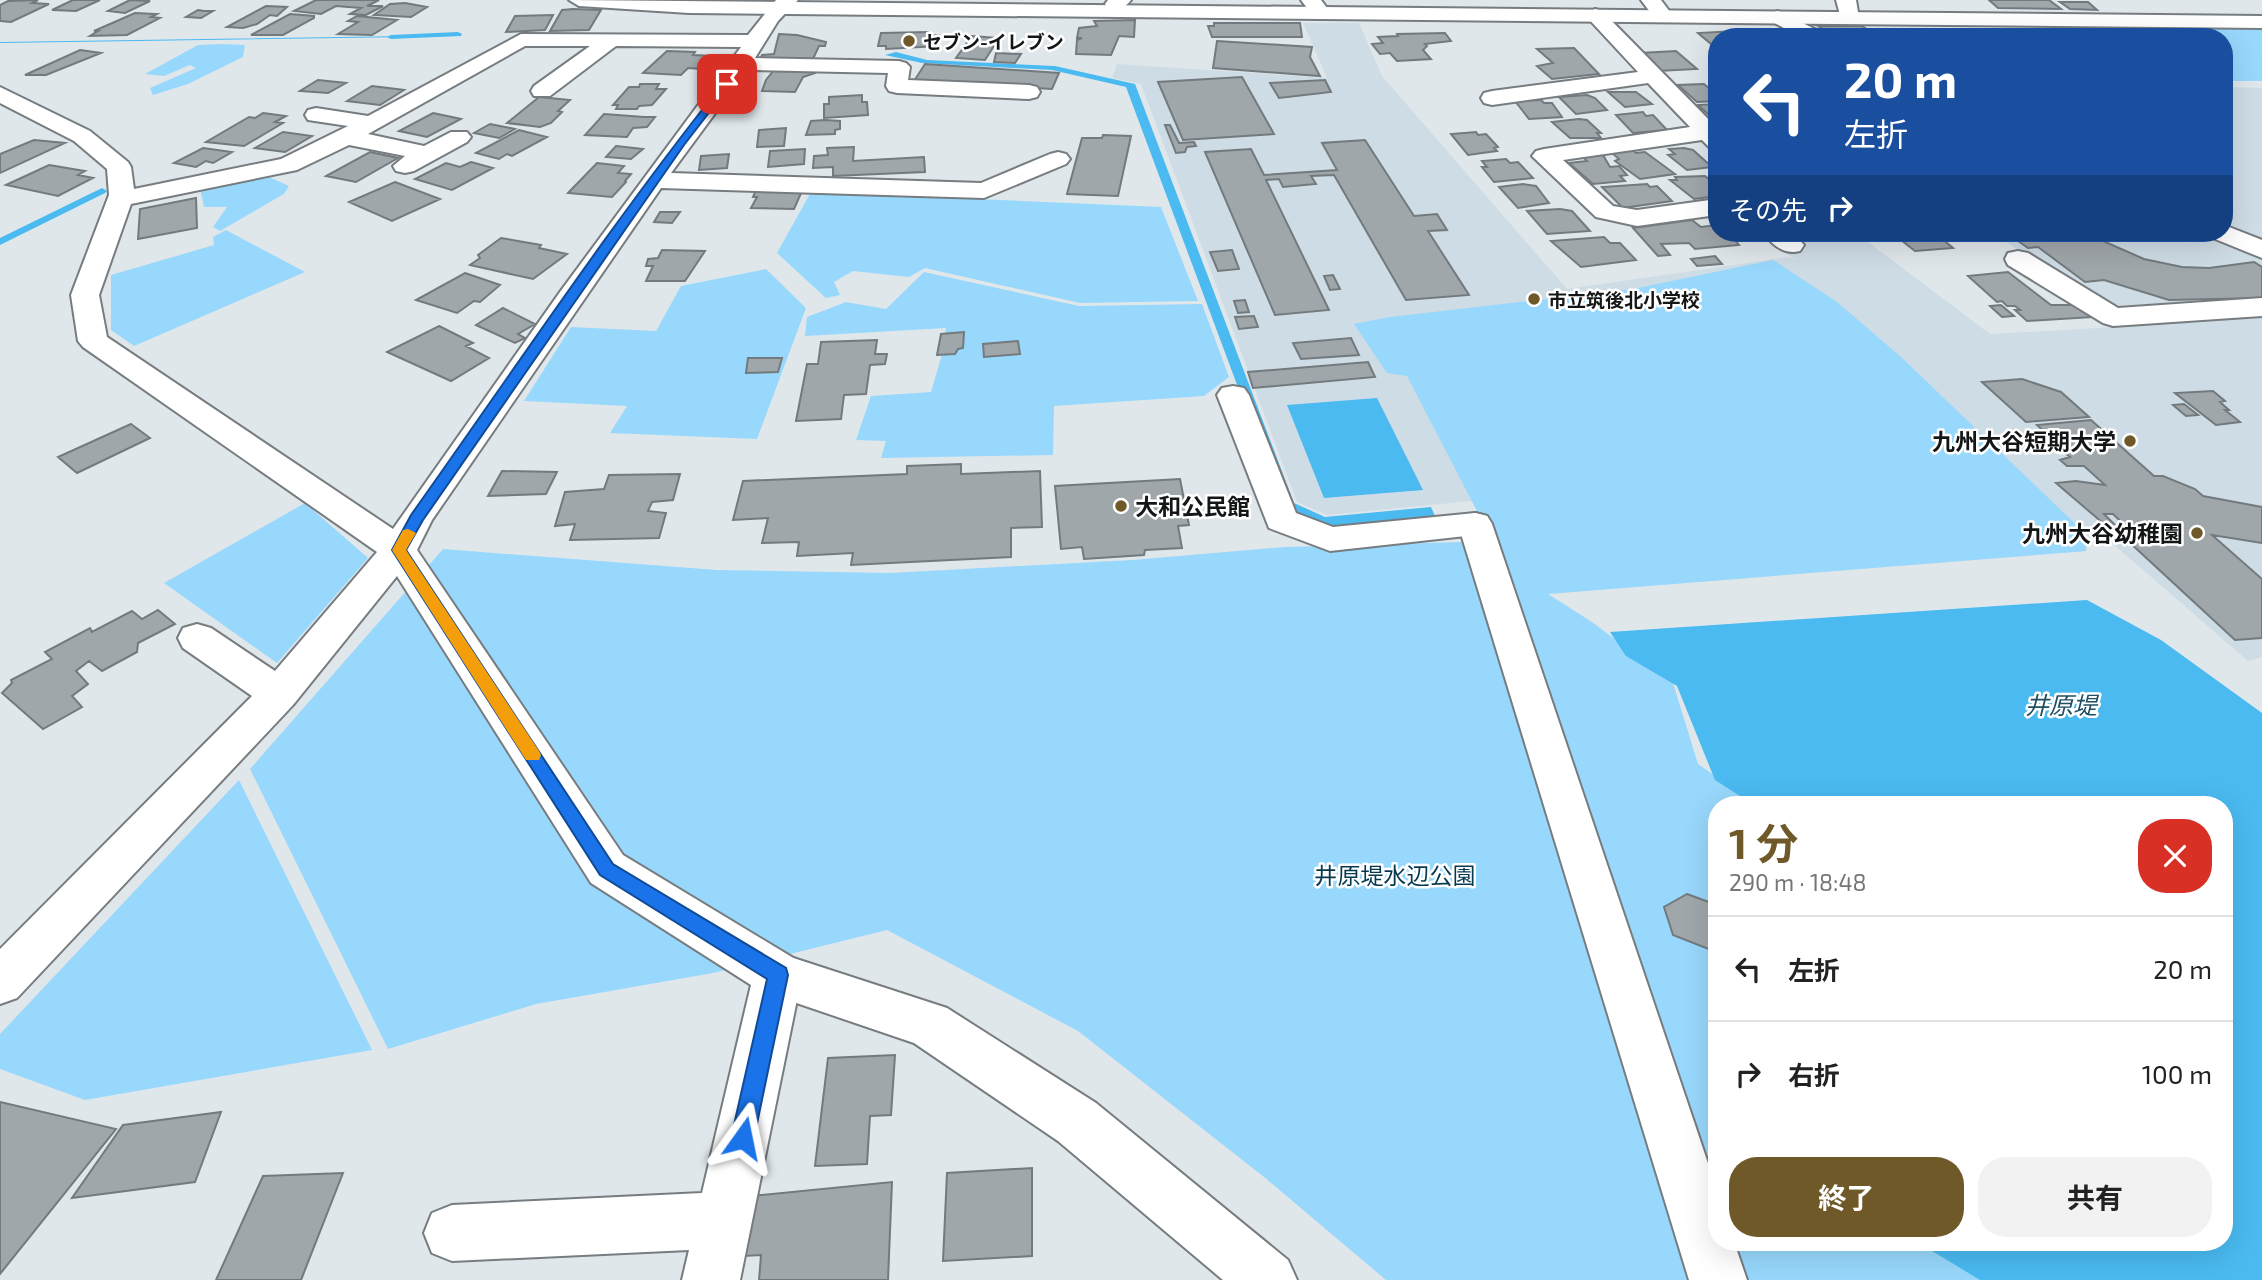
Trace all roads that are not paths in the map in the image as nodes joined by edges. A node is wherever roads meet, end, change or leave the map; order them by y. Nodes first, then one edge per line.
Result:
1 (579, 0) edge
2 (783, 3) edge
3 (1315, 6) edge
4 (1657, 8) edge
5 (1848, 9) edge
6 (1595, 15) junction
7 (1778, 17) junction
8 (2262, 22) edge
9 (1799, 28) edge
10 (613, 38) junction
11 (749, 52) junction
12 (1653, 76) junction
13 (542, 91) dead end
14 (1029, 92) dead end
15 (0, 94) edge
16 (1492, 98) dead end
17 (316, 115) dead end
18 (371, 123) junction
19 (1708, 133) edge
20 (346, 137) junction
21 (459, 137) dead end
22 (1708, 137) edge
23 (428, 154) junction
24 (1058, 159) dead end
25 (394, 172) dead end
26 (655, 180) junction
27 (120, 199) junction
28 (1708, 208) edge
29 (2233, 237) edge
30 (2262, 250) edge
31 (2018, 259) dead end
32 (2262, 307) edge
33 (1233, 395) dead end
34 (399, 550) junction
35 (197, 638) dead end
36 (279, 694) junction
37 (778, 975) junction
38 (0, 982) edge
39 (725, 1220) junction
40 (452, 1233) dead end
41 (1708, 1249) edge
42 (1709, 1251) edge
43 (712, 1280) edge
44 (1268, 1280) edge
45 (1718, 1280) edge

1 - 2 main road
2 - 3 main road
2 - 11 main road
3 - 6 main road
4 - 6 main road
4 - 7 main road
5 - 7 main road
5 - 8 main road
6 - 12 main road
7 - 9 main road
10 - 11 main road
10 - 13 main road
10 - 18 main road
11 - 14 main road
11 - 26 main road
12 - 16 main road
12 - 19 main road
15 - 27 main road
17 - 18 main road
18 - 20 main road
20 - 23 main road
20 - 27 main road
21 - 23 main road
22 - 28 main road
23 - 25 main road
24 - 26 main road
26 - 34 main road
27 - 34 main road
29 - 30 main road
31 - 32 main road
33 - 41 main road
34 - 36 main road
34 - 37 main road
35 - 36 main road
36 - 38 main road
37 - 39 main road
37 - 44 main road
39 - 40 main road
39 - 43 main road
42 - 45 main road

